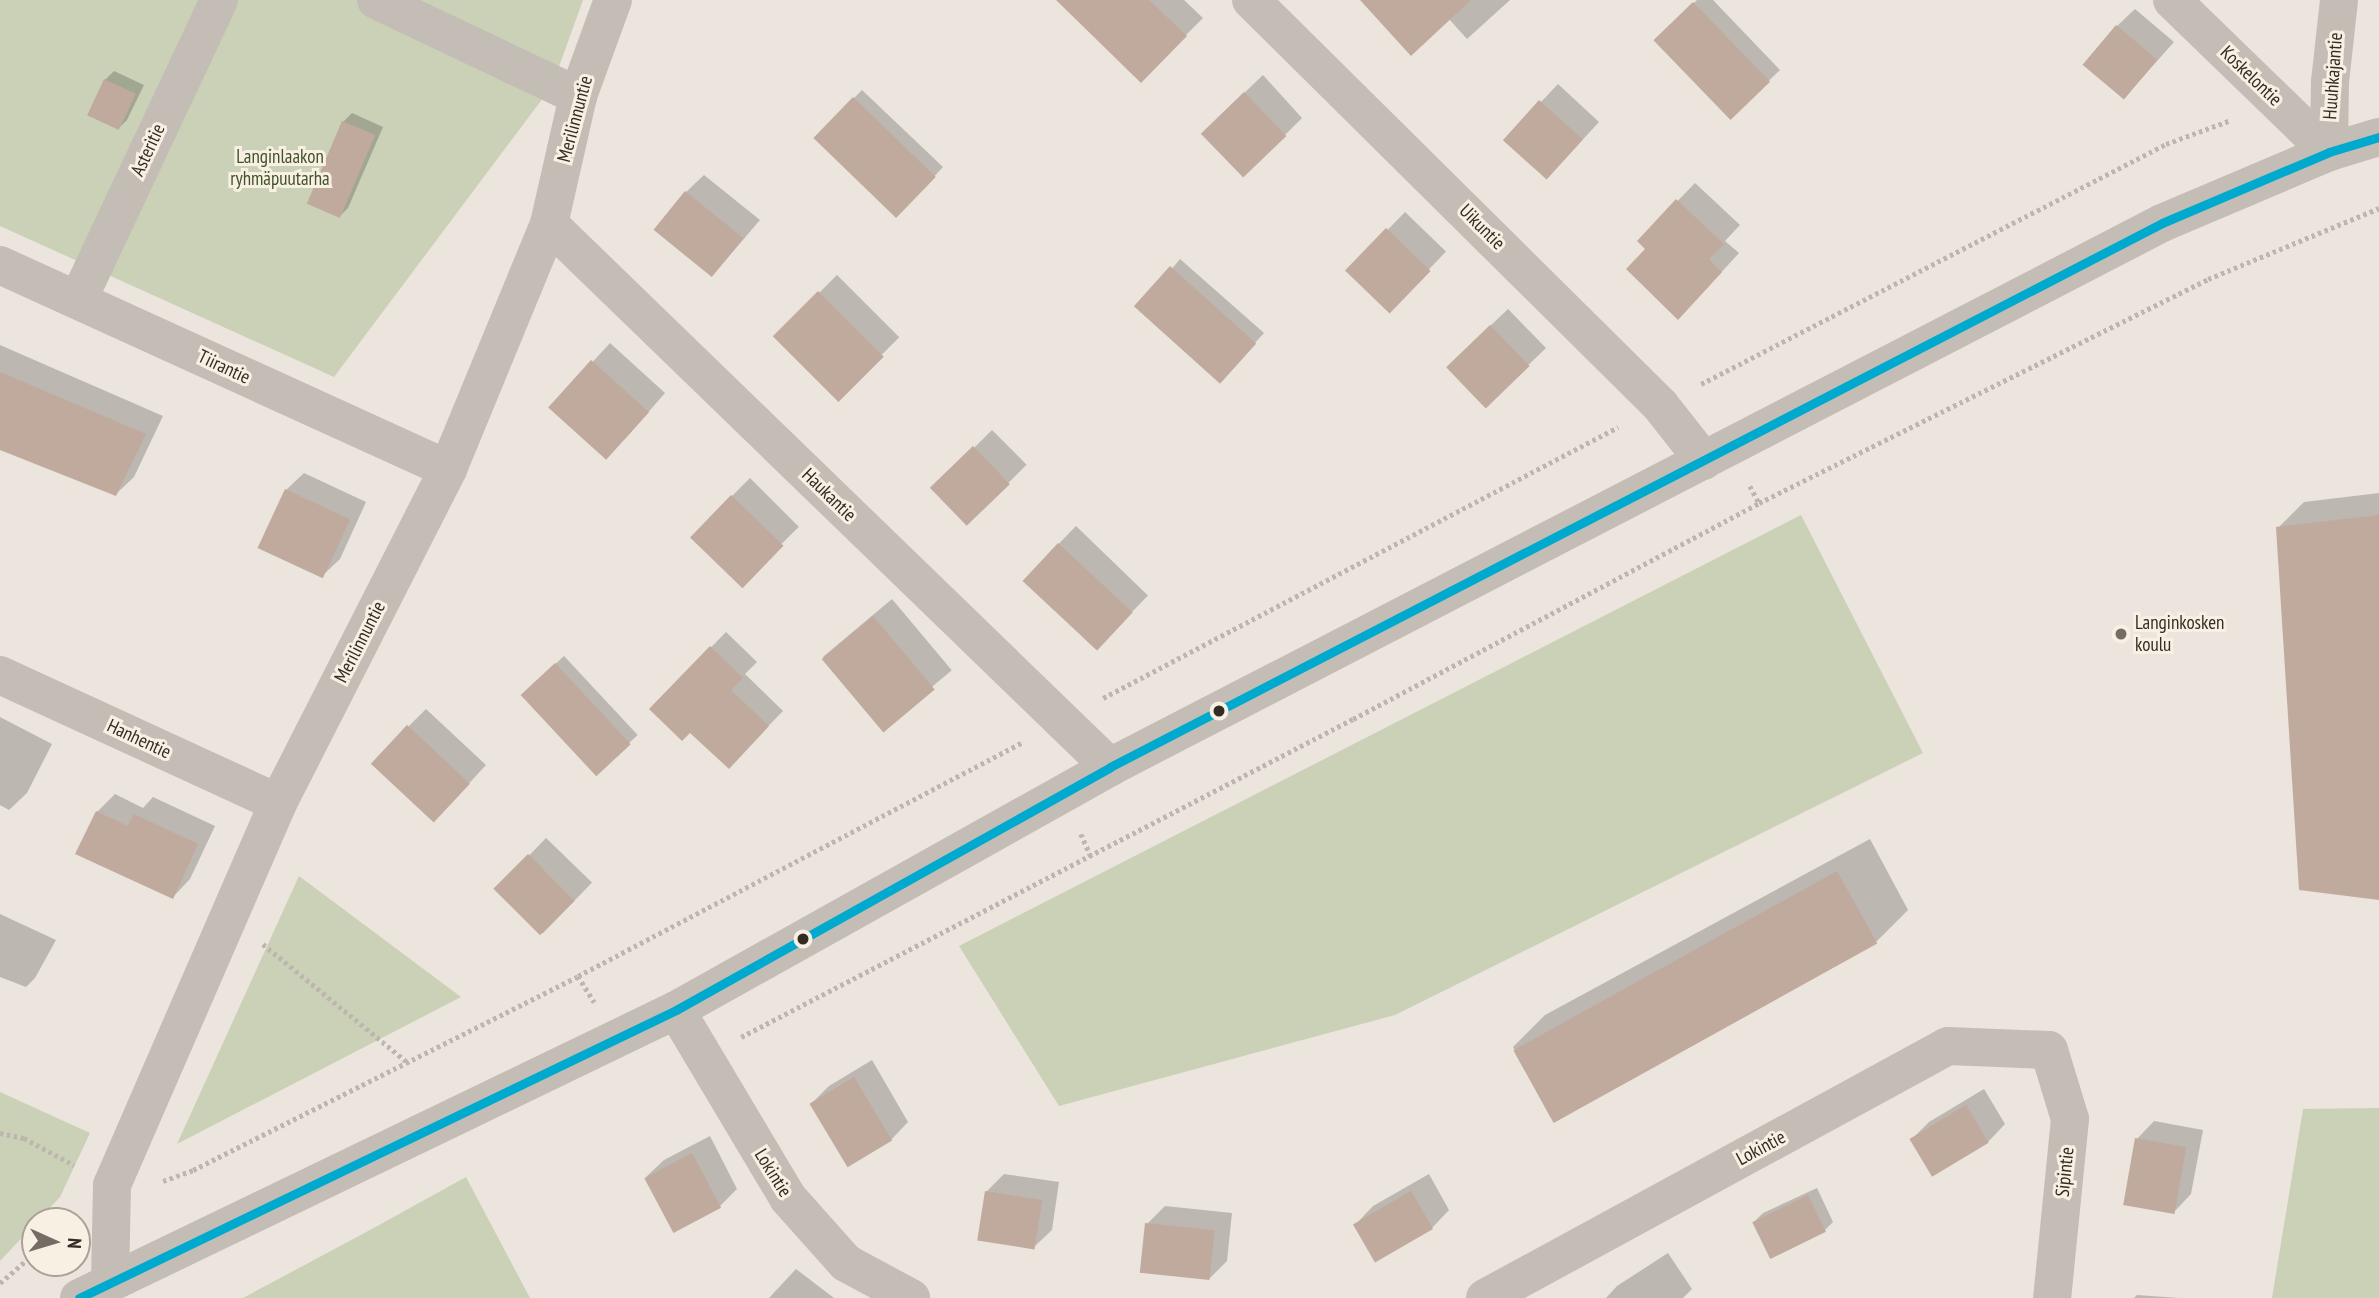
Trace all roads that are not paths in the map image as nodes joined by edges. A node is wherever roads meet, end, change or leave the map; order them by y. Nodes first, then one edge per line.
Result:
1 (219, 0) edge
2 (376, 0) edge
3 (613, 0) edge
4 (1251, 0) edge
5 (2172, 0) edge
6 (2339, 0) edge
7 (578, 96) junction
8 (2379, 137) edge
9 (2329, 152) junction
10 (549, 224) junction
11 (0, 265) edge
12 (78, 300) junction
13 (1704, 461) junction
14 (448, 469) junction
15 (0, 675) edge
16 (1110, 767) junction
17 (278, 803) junction
18 (676, 1010) junction
19 (2049, 1050) joint
20 (94, 1289) edge
21 (911, 1298) edge
22 (1485, 1298) edge
23 (2052, 1298) edge

1 - 12 street, Asteritie
2 - 7 street
3 - 7 street, Merilinnuntie
4 - 13 street, Uikuntie
5 - 9 street, Koskelontie
6 - 9 street, Huuhkajantie
7 - 10 street, Merilinnuntie
8 - 9 street
9 - 13 street
10 - 14 street, Merilinnuntie
10 - 16 street, Haukantie
11 - 12 street, Tiirantie
12 - 14 street, Tiirantie
13 - 16 street
14 - 17 street, Merilinnuntie
15 - 17 street, Hanhentie
16 - 18 street
17 - 20 street, Merilinnuntie
18 - 20 street
18 - 21 street, Lokintie
19 - 22 street, Lokintie
19 - 23 street, Sipintie

